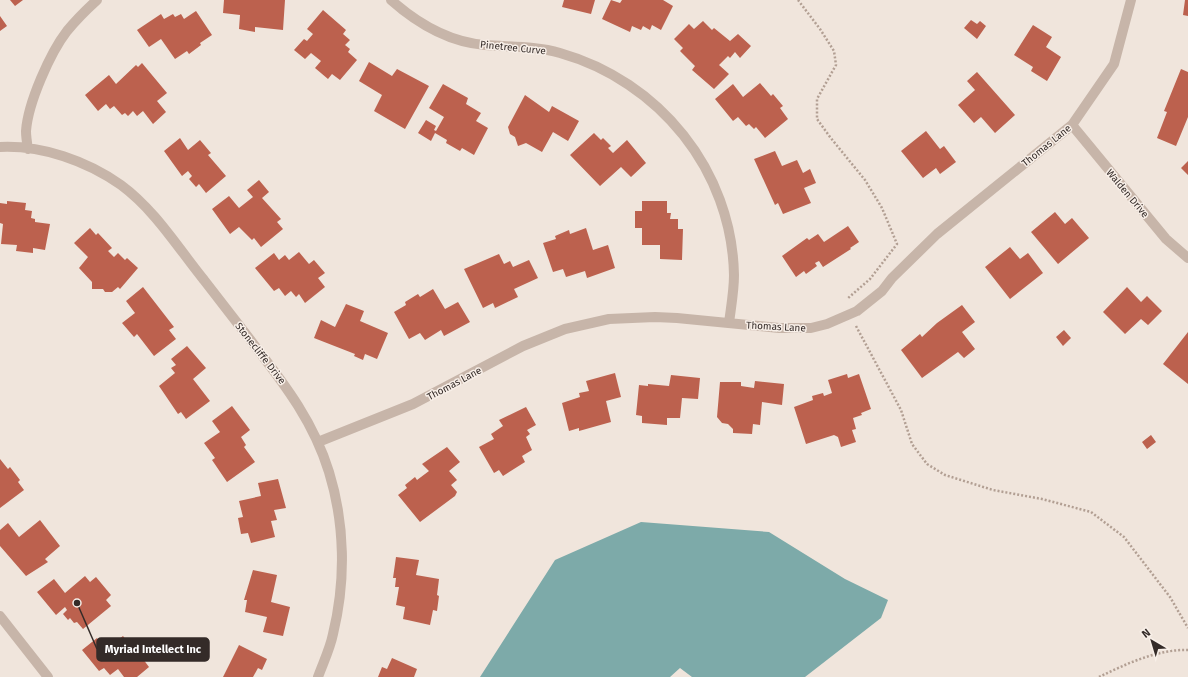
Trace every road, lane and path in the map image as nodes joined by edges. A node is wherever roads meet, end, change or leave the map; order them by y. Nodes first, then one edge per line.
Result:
1 (97, 0) edge
2 (391, 0) edge
3 (798, 0) edge
4 (1131, 0) edge
5 (1072, 125) junction
6 (0, 147) edge
7 (28, 149) junction
8 (1188, 258) edge
9 (849, 315) junction
10 (729, 323) junction
11 (318, 442) junction
12 (0, 616) edge
13 (1188, 628) edge
14 (1188, 650) edge
15 (48, 677) edge
16 (318, 677) edge
17 (1099, 677) edge

1 - 7 street
2 - 10 street, Pinetree Curve
3 - 9 path
4 - 5 street, Thomas Lane
5 - 8 street, Walden Drive
5 - 9 street, Thomas Lane
6 - 7 street, Stonecliffe Drive
7 - 11 street, Stonecliffe Drive
9 - 10 street, Thomas Lane
9 - 13 path
10 - 11 street, Thomas Lane
11 - 16 street, Stonecliffe Drive
12 - 15 street
14 - 17 path

